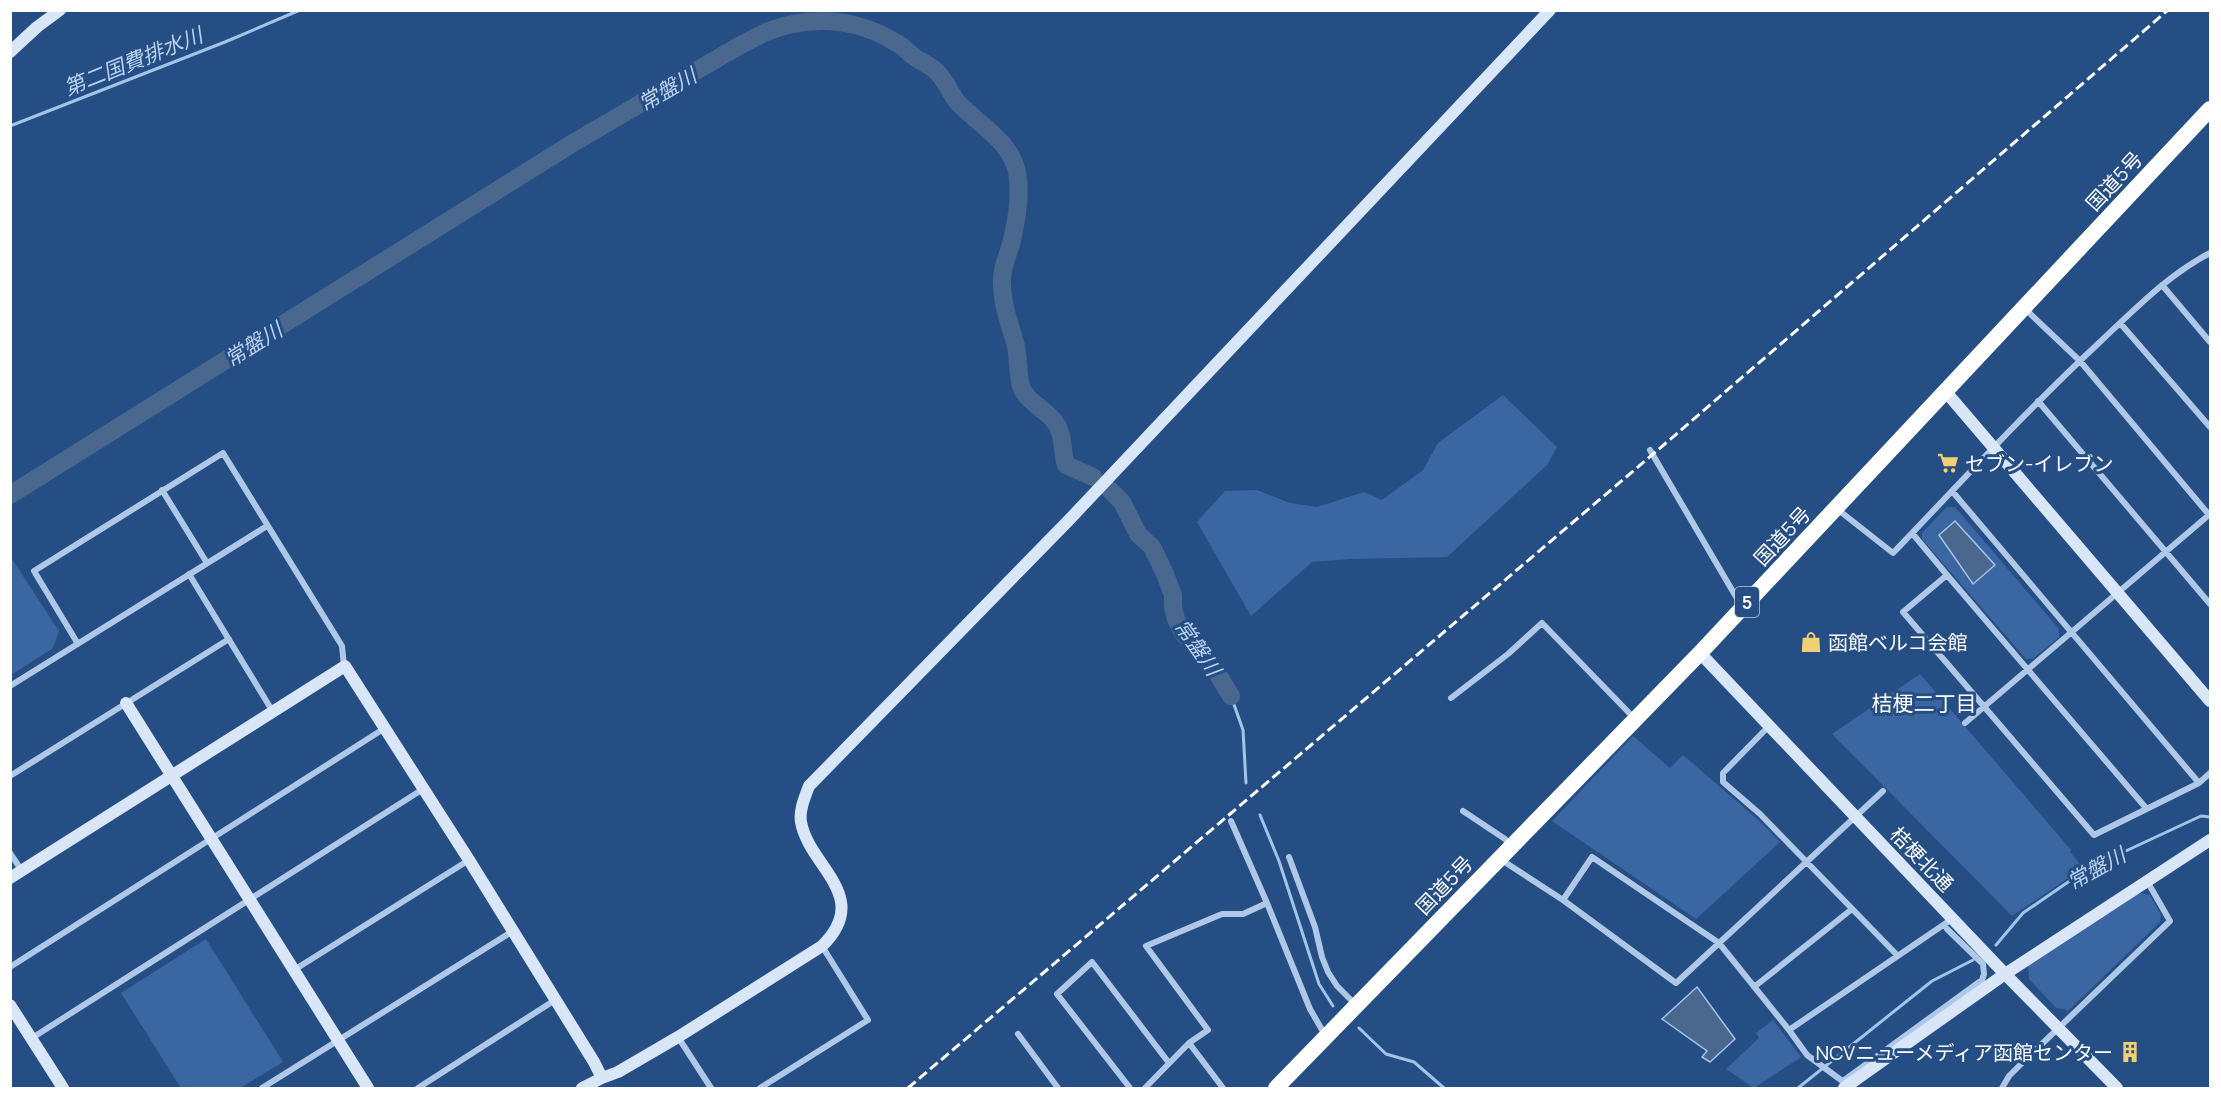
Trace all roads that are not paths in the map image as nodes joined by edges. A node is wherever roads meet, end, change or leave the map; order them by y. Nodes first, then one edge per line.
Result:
1 (60, 10) edge
2 (1550, 10) edge
3 (11, 51) edge
4 (2211, 109) edge
5 (2210, 255) edge
6 (2162, 285) junction
7 (2024, 307) junction
8 (2121, 323) junction
9 (2211, 342) edge
10 (2080, 361) junction
11 (1946, 392) junction
12 (2038, 401) junction
13 (2211, 427) edge
14 (1993, 447) junction
15 (1650, 450) dead end
16 (162, 490) junction
17 (1952, 491) junction
18 (1836, 508) junction
19 (2210, 515) edge
20 (267, 526) junction
21 (1912, 533) junction
22 (2166, 551) junction
23 (207, 563) junction
24 (189, 574) junction
25 (1947, 574) junction
26 (2118, 593) junction
27 (2211, 604) edge
28 (1742, 608) junction
29 (2071, 633) junction
30 (229, 639) junction
31 (78, 644) junction
32 (1700, 653) junction
33 (345, 666) junction
34 (2028, 669) junction
35 (10, 686) edge
36 (1451, 698) dead end
37 (2211, 701) edge
38 (126, 703) junction
39 (1985, 706) junction
40 (273, 711) junction
41 (1635, 720) junction
42 (1965, 723) dead end
43 (1770, 725) junction
44 (385, 728) junction
45 (2211, 773) edge
46 (10, 776) edge
47 (172, 776) junction
48 (2199, 783) junction
49 (423, 788) junction
50 (1883, 791) dead end
51 (2146, 808) junction
52 (1463, 812) dead end
53 (1855, 817) junction
54 (1231, 821) dead end
55 (212, 840) junction
56 (2211, 840) edge
57 (1512, 846) junction
58 (10, 853) edge
59 (1289, 857) dead end
60 (1499, 859) junction
61 (469, 860) junction
62 (1808, 861) junction
63 (22, 871) junction
64 (10, 878) edge
65 (2146, 881) junction
66 (250, 899) junction
67 (1563, 900) junction
68 (1267, 903) junction
69 (1852, 909) junction
70 (1949, 924) junction
71 (513, 931) junction
72 (1719, 943) junction
73 (822, 946) junction
74 (1897, 955) junction
75 (10, 967) edge
76 (294, 970) junction
77 (2005, 974) junction
78 (1754, 987) junction
79 (555, 1000) junction
80 (10, 1005) edge
81 (1357, 1006) junction
82 (1789, 1030) junction
83 (2058, 1030) junction
84 (1018, 1034) dead end
85 (678, 1037) junction
86 (1326, 1037) junction
87 (31, 1038) junction
88 (338, 1040) junction
89 (1189, 1043) junction
90 (1169, 1063) junction
91 (603, 1083) edge
92 (1845, 1085) edge
93 (59, 1087) edge
94 (1281, 1087) edge
95 (262, 1089) edge
96 (368, 1089) edge
97 (418, 1089) edge
98 (582, 1089) edge
99 (711, 1089) edge
100 (760, 1089) edge
101 (1058, 1089) edge
102 (1130, 1089) edge
103 (1145, 1089) edge
104 (1223, 1089) edge
105 (2002, 1089) edge
106 (2117, 1089) edge

1 - 3 street
2 - 73 street
4 - 7 highway, 国道5号 / 5
5 - 6 street
6 - 8 street
6 - 9 street
7 - 10 street
7 - 11 highway, 国道5号 / 5
8 - 10 street
8 - 13 street
10 - 12 street
10 - 19 street
11 - 14 street
11 - 18 highway, 国道5号 / 5
12 - 14 street
12 - 22 street
14 - 17 street
14 - 26 street
15 - 28 street
16 - 20 street
16 - 23 street
16 - 31 street
17 - 21 street
17 - 29 street
18 - 21 street
18 - 28 highway, 国道5号 / 5
19 - 22 street
20 - 23 street
20 - 33 street
21 - 25 street
22 - 26 street
22 - 27 street
23 - 24 street
24 - 30 street
24 - 31 street
25 - 34 street
25 - 39 street
26 - 29 street
26 - 37 street
28 - 32 highway, 国道5号 / 5
29 - 34 street
29 - 48 street
30 - 38 street
30 - 40 street
31 - 35 street
32 - 41 highway, 国道5号 / 5
32 - 43 street, 桔梗北通
33 - 40 street
33 - 44 street
34 - 39 street
34 - 51 street
36 - 41 street
38 - 46 street
38 - 47 street
39 - 42 street
39 - 51 street
40 - 47 street
41 - 57 highway, 国道5号 / 5
43 - 53 street, 桔梗北通
43 - 62 street
44 - 49 street
44 - 55 street
45 - 48 street
47 - 55 street
47 - 63 street
48 - 51 street
49 - 61 street
49 - 66 street
50 - 53 street
52 - 57 street
53 - 62 street
53 - 70 street, 桔梗北通
54 - 68 street
55 - 66 street
55 - 75 street
56 - 65 street
57 - 60 highway, 国道5号 / 5
58 - 63 street
59 - 81 street
60 - 67 street
60 - 81 highway, 国道5号 / 5
61 - 71 street
61 - 76 street
62 - 69 street
62 - 72 street
63 - 64 street
65 - 77 street
65 - 83 street
66 - 76 street
66 - 87 street
67 - 72 street
67 - 72 street
68 - 86 street
68 - 89 street
69 - 74 street
69 - 78 street
70 - 74 street
70 - 77 street, 桔梗北通
70 - 92 street
71 - 79 street
71 - 88 street
72 - 78 street
73 - 85 street
73 - 100 street
74 - 82 street
76 - 88 street
77 - 83 street, 桔梗北通
77 - 92 street
78 - 82 street
79 - 91 street
79 - 97 street
80 - 87 street
81 - 86 highway, 国道5号 / 5
82 - 92 street
83 - 105 street
83 - 106 street, 桔梗北通
84 - 101 street
85 - 91 street
85 - 99 street
86 - 94 highway, 国道5号 / 5
87 - 93 street
88 - 95 street
88 - 96 street
89 - 90 street
89 - 104 street
90 - 102 street
90 - 103 street
91 - 98 street

